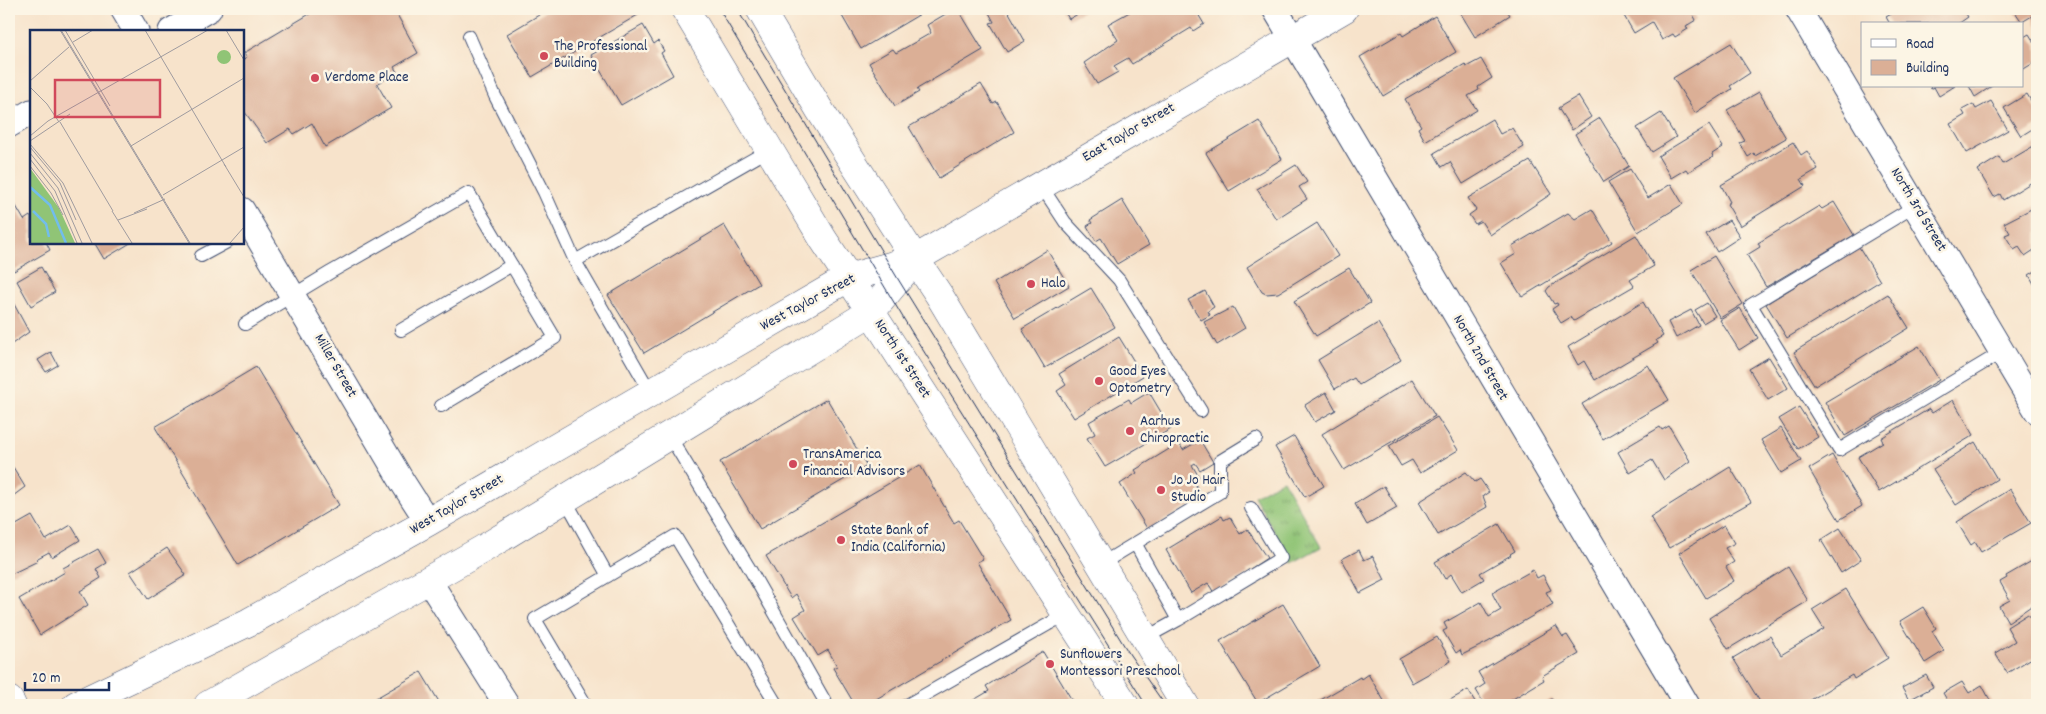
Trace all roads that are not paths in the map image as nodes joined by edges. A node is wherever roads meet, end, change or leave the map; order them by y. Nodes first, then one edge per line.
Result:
1 (123, 9) edge
2 (209, 9) edge
3 (686, 9) edge
4 (760, 9) edge
5 (1275, 9) edge
6 (1344, 9) edge
7 (1798, 9) edge
8 (135, 30) edge
9 (173, 30) edge
10 (469, 36) dead end
11 (1292, 38) junction
12 (30, 113) edge
13 (9, 125) edge
14 (769, 150) junction
15 (1040, 184) junction
16 (1915, 206) junction
17 (246, 224) edge
18 (223, 244) edge
19 (202, 256) dead end
20 (914, 259) junction
21 (575, 261) junction
22 (512, 265) junction
23 (848, 278) junction
24 (294, 296) junction
25 (871, 312) junction
26 (245, 324) dead end
27 (401, 330) dead end
28 (2002, 352) junction
29 (651, 393) junction
30 (441, 406) dead end
31 (1201, 411) dead end
32 (2037, 411) edge
33 (670, 436) junction
34 (1256, 439) dead end
35 (565, 499) junction
36 (1251, 508) dead end
37 (428, 522) junction
38 (1135, 543) junction
39 (1101, 564) junction
40 (608, 576) junction
41 (429, 581) junction
42 (1068, 613) junction
43 (1178, 620) junction
44 (1145, 638) junction
45 (9, 700) edge
46 (12, 705) edge
47 (76, 705) edge
48 (208, 705) edge
49 (507, 705) edge
50 (586, 705) edge
51 (776, 705) edge
52 (827, 705) edge
53 (907, 705) edge
54 (1125, 705) edge
55 (1185, 705) edge
56 (1687, 705) edge

1 - 8 street
2 - 9 street
3 - 14 main road, North 1st Street
4 - 20 main road
5 - 11 street, North 2nd Street
6 - 11 main road, East Taylor Street
7 - 16 street, North 3rd Street
10 - 21 lane
11 - 15 main road, East Taylor Street
11 - 56 street, North 2nd Street
12 - 13 street
14 - 21 lane
14 - 23 main road, North 1st Street
15 - 20 main road, East Taylor Street
15 - 31 lane
16 - 28 street, North 3rd Street
16 - 28 lane
17 - 24 street, Miller Street
18 - 19 lane
20 - 23 main road, West Taylor Street
20 - 25 main road
20 - 39 main road
21 - 29 lane
22 - 24 lane
22 - 27 lane
22 - 30 lane
23 - 25 main road, North 1st Street
23 - 29 main road, West Taylor Street
24 - 26 lane
24 - 37 street, Miller Street
25 - 33 main road
25 - 42 main road, North 1st Street
28 - 32 street, North 3rd Street
29 - 37 main road, West Taylor Street
33 - 35 main road
33 - 52 lane
34 - 38 lane
35 - 40 lane
35 - 41 main road
36 - 43 lane
37 - 47 main road, West Taylor Street
38 - 39 lane
38 - 43 lane
39 - 44 main road
40 - 50 lane
40 - 51 lane
41 - 48 main road
41 - 49 street
42 - 53 lane
42 - 54 main road, North 1st Street
43 - 44 lane
44 - 55 main road
45 - 46 main road

